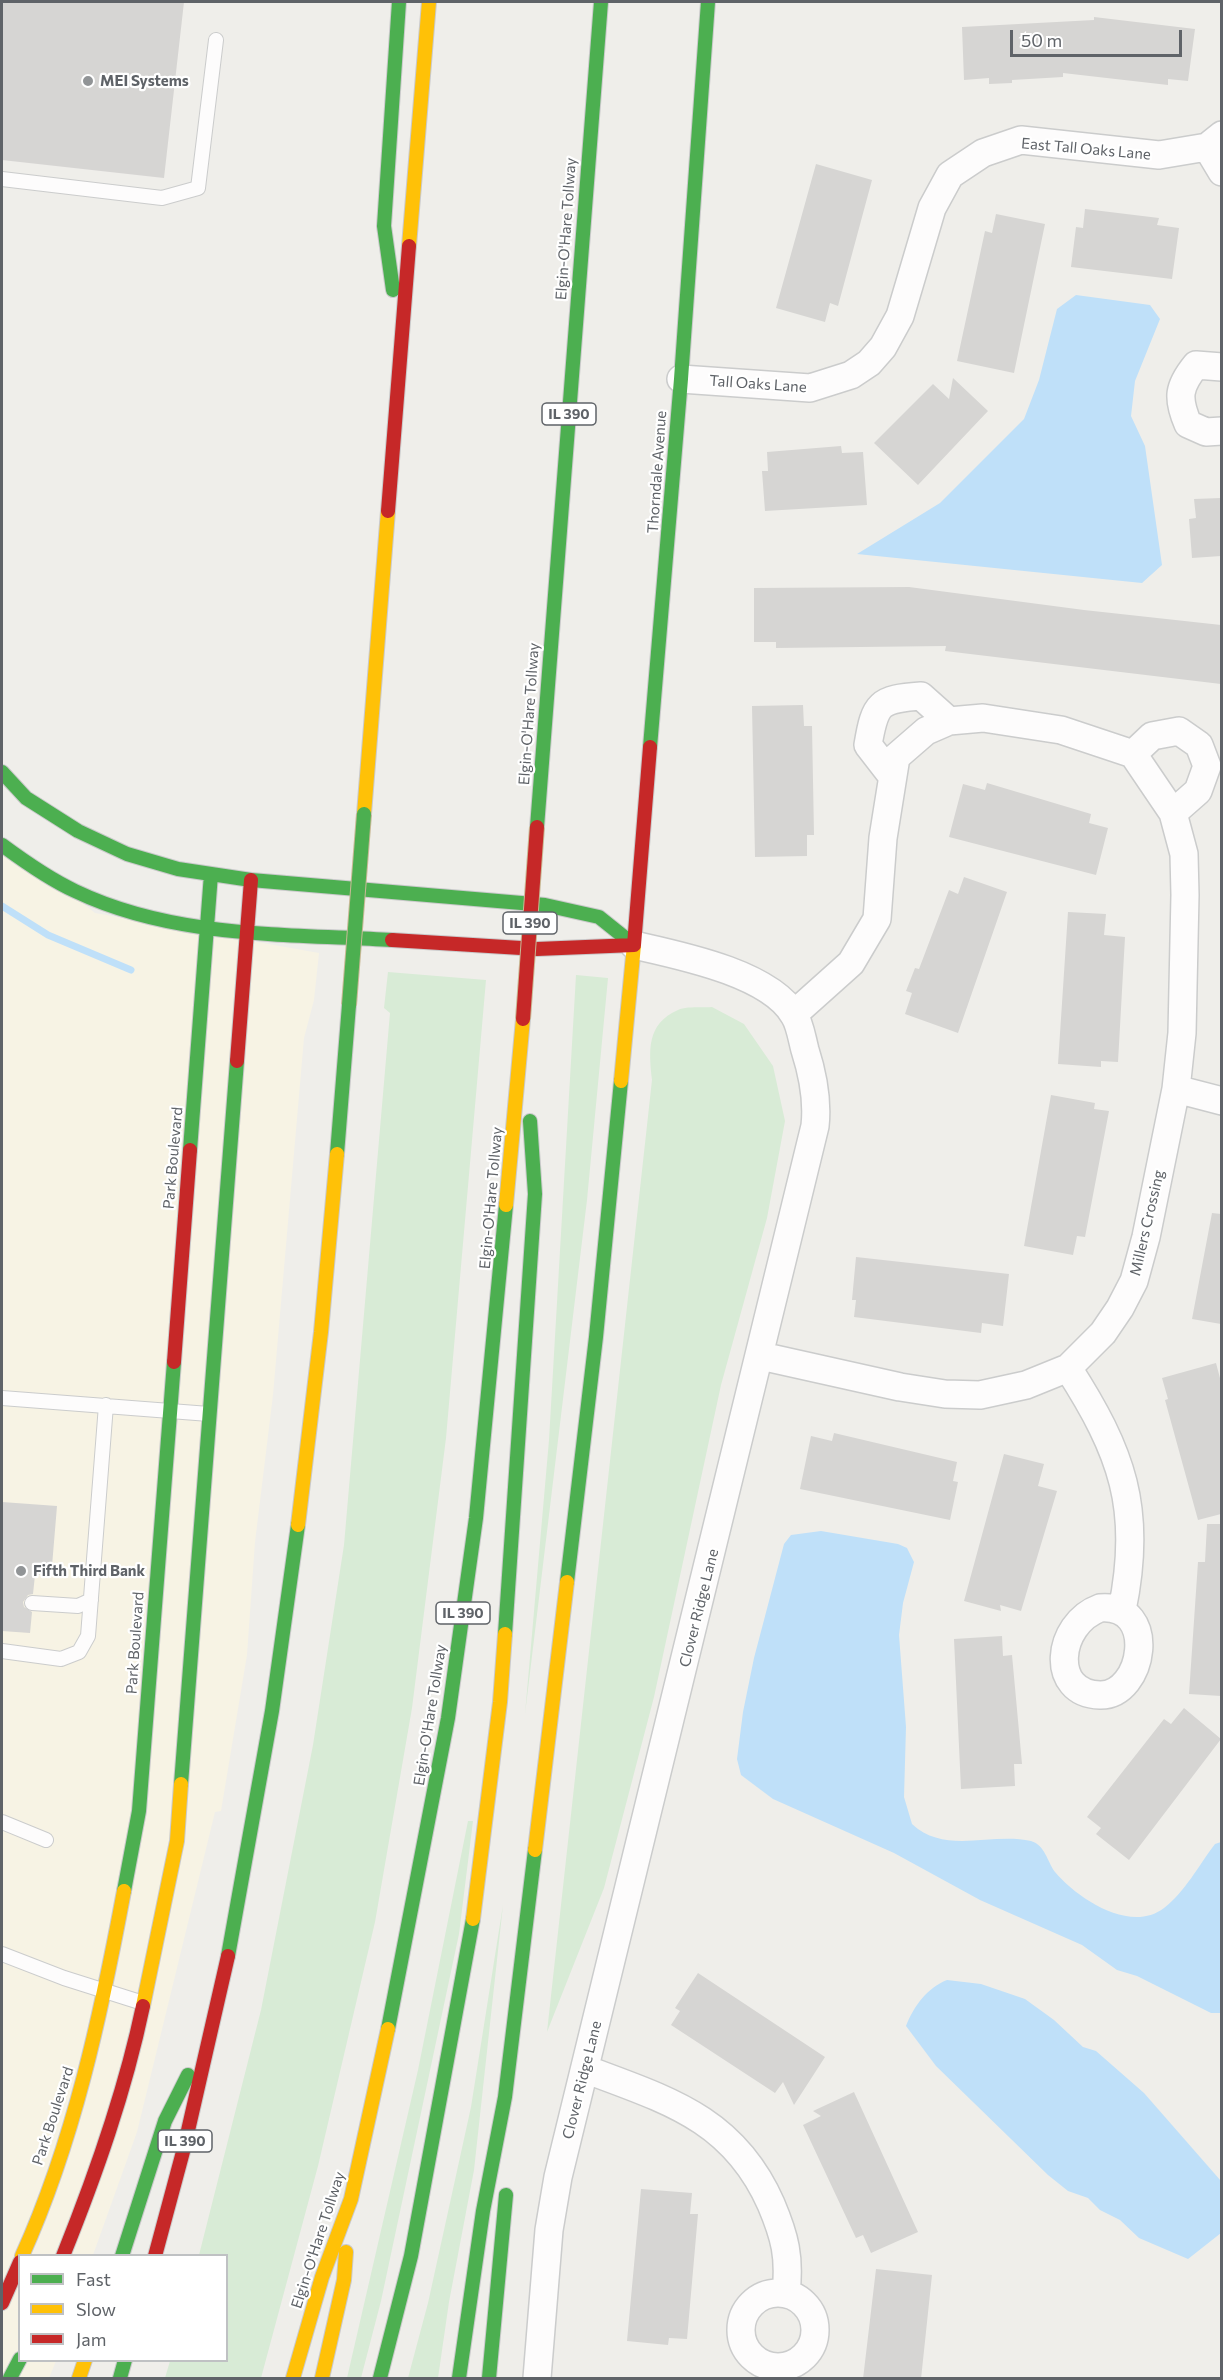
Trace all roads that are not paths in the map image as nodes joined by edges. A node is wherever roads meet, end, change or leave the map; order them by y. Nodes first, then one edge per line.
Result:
1 (399, 2) edge
2 (429, 2) edge
3 (601, 2) edge
4 (708, 2) edge
5 (216, 40) dead end
6 (1214, 141) edge
7 (1221, 172) edge
8 (2, 179) edge
9 (402, 354) junction
10 (1221, 366) edge
11 (681, 379) junction
12 (834, 382) joint
13 (1221, 431) edge
14 (949, 721) junction
15 (1133, 754) junction
16 (2, 772) edge
17 (892, 776) junction
18 (1173, 813) junction
19 (2, 845) edge
20 (211, 874) junction
21 (251, 880) junction
22 (208, 929) junction
23 (248, 932) junction
24 (634, 945) junction
25 (794, 1014) junction
26 (523, 1019) junction
27 (1176, 1089) junction
28 (1221, 1101) edge
29 (761, 1356) junction
30 (1068, 1368) junction
31 (2, 1398) edge
32 (106, 1405) junction
33 (169, 1410) junction
34 (209, 1414) junction
35 (91, 1600) junction
36 (33, 1603) dead end
37 (1122, 1610) dead end
38 (2, 1651) edge
39 (2, 1822) edge
40 (46, 1840) dead end
41 (2, 1954) edge
42 (105, 1990) junction
43 (143, 2003) junction
44 (213, 2025) junction
45 (585, 2069) junction
46 (505, 2097) junction
47 (351, 2199) junction
48 (21, 2254) edge
49 (64, 2254) edge
50 (123, 2254) edge
51 (156, 2254) edge
52 (18, 2260) edge
53 (10, 2287) edge
54 (786, 2293) dead end
55 (2, 2303) edge
56 (18, 2362) edge
57 (85, 2362) edge
58 (125, 2362) edge
59 (10, 2379) edge
60 (79, 2379) edge
61 (120, 2379) edge
62 (293, 2379) edge
63 (322, 2379) edge
64 (380, 2379) edge
65 (459, 2379) edge
66 (489, 2379) edge
67 (537, 2379) edge

1 - 9 main road
2 - 9 main road, IL 390
3 - 26 main road, Elgin-O'Hare Tollway / IL 390, bridge
4 - 11 main road, Thorndale Avenue
5 - 8 lane
6 - 7 street
6 - 12 street, East Tall Oaks Lane
9 - 44 main road, IL 390, bridge
10 - 13 street
11 - 12 street, Tall Oaks Lane
11 - 24 main road, Thorndale Avenue
14 - 15 street
14 - 17 street
14 - 17 street
15 - 18 street, Millers Crossing
15 - 18 street
16 - 20 main road
17 - 25 street
18 - 27 street, Millers Crossing
19 - 22 main road
20 - 21 main road
20 - 22 main road, Park Boulevard
21 - 23 main road
21 - 24 main road
22 - 23 main road
22 - 33 main road, Park Boulevard
23 - 24 main road
23 - 34 main road
24 - 25 street, Clover Ridge Lane
24 - 46 main road, Thorndale Avenue
25 - 29 street, Clover Ridge Lane
26 - 47 main road, Elgin-O'Hare Tollway / IL 390
26 - 64 main road
27 - 28 street
27 - 30 street, Millers Crossing
29 - 30 street, Millers Crossing
29 - 45 street, Clover Ridge Lane
30 - 37 street
31 - 32 lane
32 - 33 lane
32 - 35 lane
33 - 34 lane
33 - 42 main road, Park Boulevard
34 - 43 main road
35 - 36 lane
35 - 38 lane
39 - 40 lane
41 - 42 lane
42 - 43 lane
42 - 48 main road, Park Boulevard
43 - 49 main road
44 - 50 main road
44 - 51 main road, IL 390
45 - 54 street
45 - 67 street, Clover Ridge Lane
46 - 65 main road
46 - 66 main road
47 - 62 main road, Elgin-O'Hare Tollway / IL 390
47 - 63 main road
52 - 53 main road, Park Boulevard
53 - 55 main road, Park Boulevard
56 - 59 main road
57 - 60 main road
58 - 61 main road

